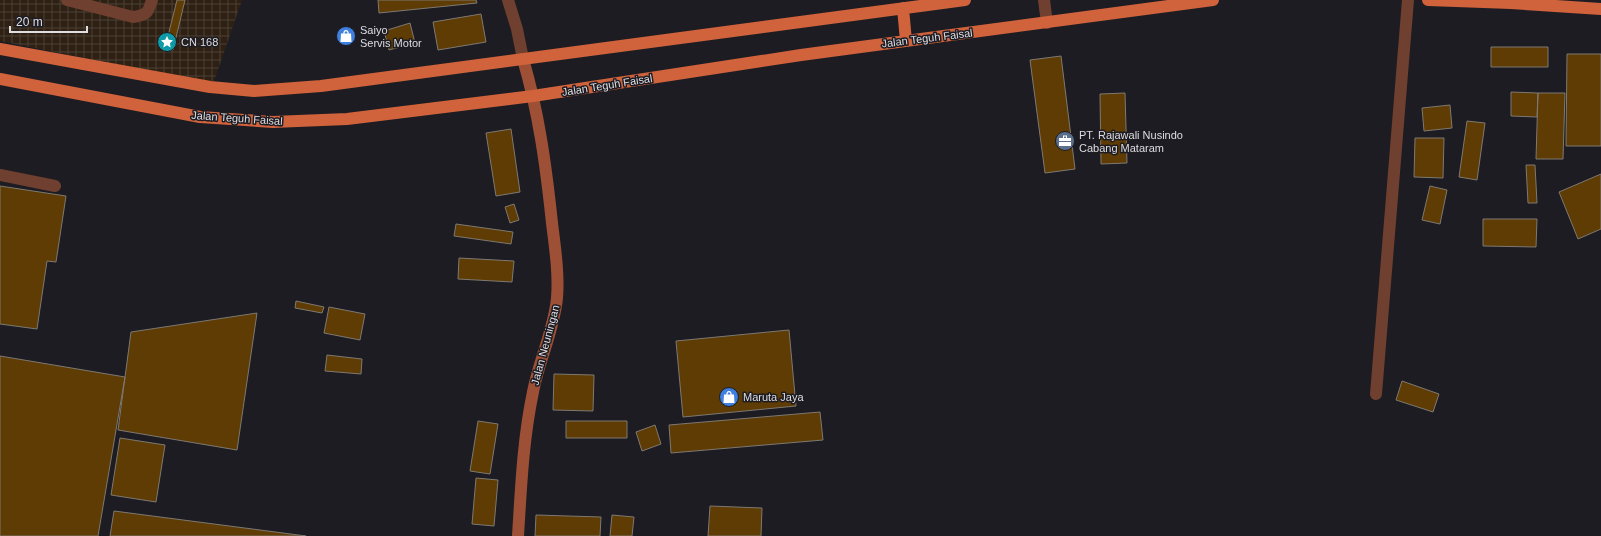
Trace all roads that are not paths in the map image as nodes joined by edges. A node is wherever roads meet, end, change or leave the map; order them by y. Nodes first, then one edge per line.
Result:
1 (67, 0) edge
2 (152, 0) edge
3 (508, 0) edge
4 (965, 0) edge
5 (1044, 0) edge
6 (1214, 0) edge
7 (1408, 0) edge
8 (1428, 0) edge
9 (903, 8) junction
10 (1601, 9) edge
11 (1047, 23) junction
12 (906, 41) junction
13 (0, 49) edge
14 (523, 60) junction
15 (0, 79) edge
16 (533, 96) junction
17 (0, 175) edge
18 (55, 186) dead end
19 (1376, 394) dead end
20 (518, 536) edge

1 - 2 street
3 - 14 street
4 - 9 highway
5 - 11 street
6 - 11 highway, Jalan Teguh Faisal
7 - 19 street
8 - 10 highway
9 - 12 highway
9 - 14 highway
11 - 12 highway, Jalan Teguh Faisal
12 - 16 highway, Jalan Teguh Faisal
13 - 14 highway
14 - 16 main road, Jalan Neuningan
15 - 16 highway, Jalan Teguh Faisal
16 - 20 main road, Jalan Neuningan
17 - 18 street

